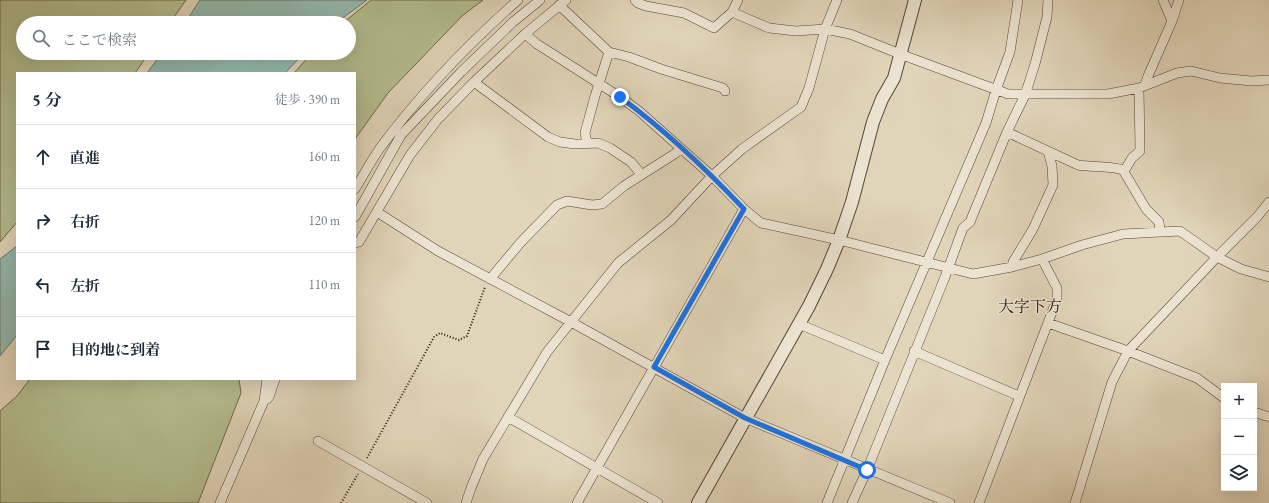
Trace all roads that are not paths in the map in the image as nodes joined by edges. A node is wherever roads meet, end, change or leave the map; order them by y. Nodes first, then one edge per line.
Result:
1 (518, 0) edge
2 (540, 0) edge
3 (635, 0) edge
4 (738, 0) edge
5 (838, 0) edge
6 (914, 0) edge
7 (1018, 0) edge
8 (1048, 0) edge
9 (1163, 0) edge
10 (1179, 0) edge
11 (562, 3) edge
12 (732, 12) junction
13 (1172, 21) junction
14 (825, 29) junction
15 (525, 34) junction
16 (609, 52) junction
17 (900, 54) junction
18 (1269, 80) edge
19 (474, 82) junction
20 (598, 84) junction
21 (1142, 87) junction
22 (996, 90) junction
23 (725, 91) dead end
24 (1025, 95) junction
25 (1007, 132) junction
26 (587, 143) junction
27 (680, 148) junction
28 (1048, 151) junction
29 (1123, 170) junction
30 (641, 174) junction
31 (712, 176) junction
32 (356, 188) edge
33 (1269, 202) edge
34 (744, 209) junction
35 (377, 212) junction
36 (356, 215) edge
37 (1160, 231) junction
38 (839, 240) junction
39 (356, 243) edge
40 (1217, 257) junction
41 (1042, 259) junction
42 (927, 262) junction
43 (1012, 267) junction
44 (948, 268) junction
45 (1269, 277) edge
46 (490, 279) junction
47 (571, 322) junction
48 (1048, 323) junction
49 (799, 324) junction
50 (914, 351) junction
51 (1128, 351) junction
52 (885, 360) junction
53 (654, 367) junction
54 (267, 380) edge
55 (275, 380) edge
56 (1020, 396) junction
57 (1221, 396) edge
58 (264, 401) junction
59 (1257, 413) edge
60 (508, 417) junction
61 (1269, 417) edge
62 (745, 418) junction
63 (318, 442) dead end
64 (844, 460) junction
65 (596, 468) junction
66 (867, 470) junction
67 (220, 503) edge
68 (427, 503) edge
69 (466, 503) edge
70 (577, 503) edge
71 (658, 503) edge
72 (698, 503) edge
73 (827, 503) edge
74 (852, 503) edge
75 (950, 503) edge
76 (979, 503) edge
77 (1075, 503) edge

1 - 32 street
2 - 36 street
3 - 12 street
4 - 12 street
5 - 14 street
6 - 17 street
7 - 22 street
8 - 24 street
9 - 13 street
10 - 13 street
11 - 15 street
11 - 16 street
12 - 14 street
13 - 21 street
14 - 17 street
14 - 31 street
15 - 19 street
15 - 20 street
16 - 20 street
16 - 23 street
17 - 22 street
17 - 38 street
18 - 21 street
19 - 26 street
19 - 35 street
20 - 26 street
20 - 27 street
21 - 24 street
21 - 29 street
22 - 24 street
22 - 42 street
24 - 25 street
25 - 28 street
25 - 44 street
26 - 30 street
27 - 30 street
27 - 31 street
28 - 29 street
28 - 43 street
29 - 37 street
30 - 46 street
31 - 34 street
31 - 47 street
33 - 40 street
34 - 38 street
34 - 53 street
35 - 39 street
35 - 46 street
37 - 40 street
37 - 41 street
38 - 42 street
38 - 49 street
40 - 45 street
40 - 51 street
41 - 43 street
41 - 48 street
42 - 44 street
42 - 52 street
43 - 44 street
44 - 50 street
46 - 47 street
47 - 53 street
47 - 60 street
48 - 51 street
48 - 56 street
49 - 52 street
49 - 62 street
50 - 56 street
50 - 66 street
51 - 57 street
51 - 77 street
52 - 64 street
53 - 62 street
53 - 65 street
54 - 58 street
55 - 58 street
56 - 76 street
58 - 67 street
59 - 61 street
60 - 65 street
60 - 69 street
62 - 64 street
62 - 72 street
63 - 68 street
64 - 66 street
64 - 73 street
65 - 70 street
65 - 71 street
66 - 74 street
66 - 75 street

